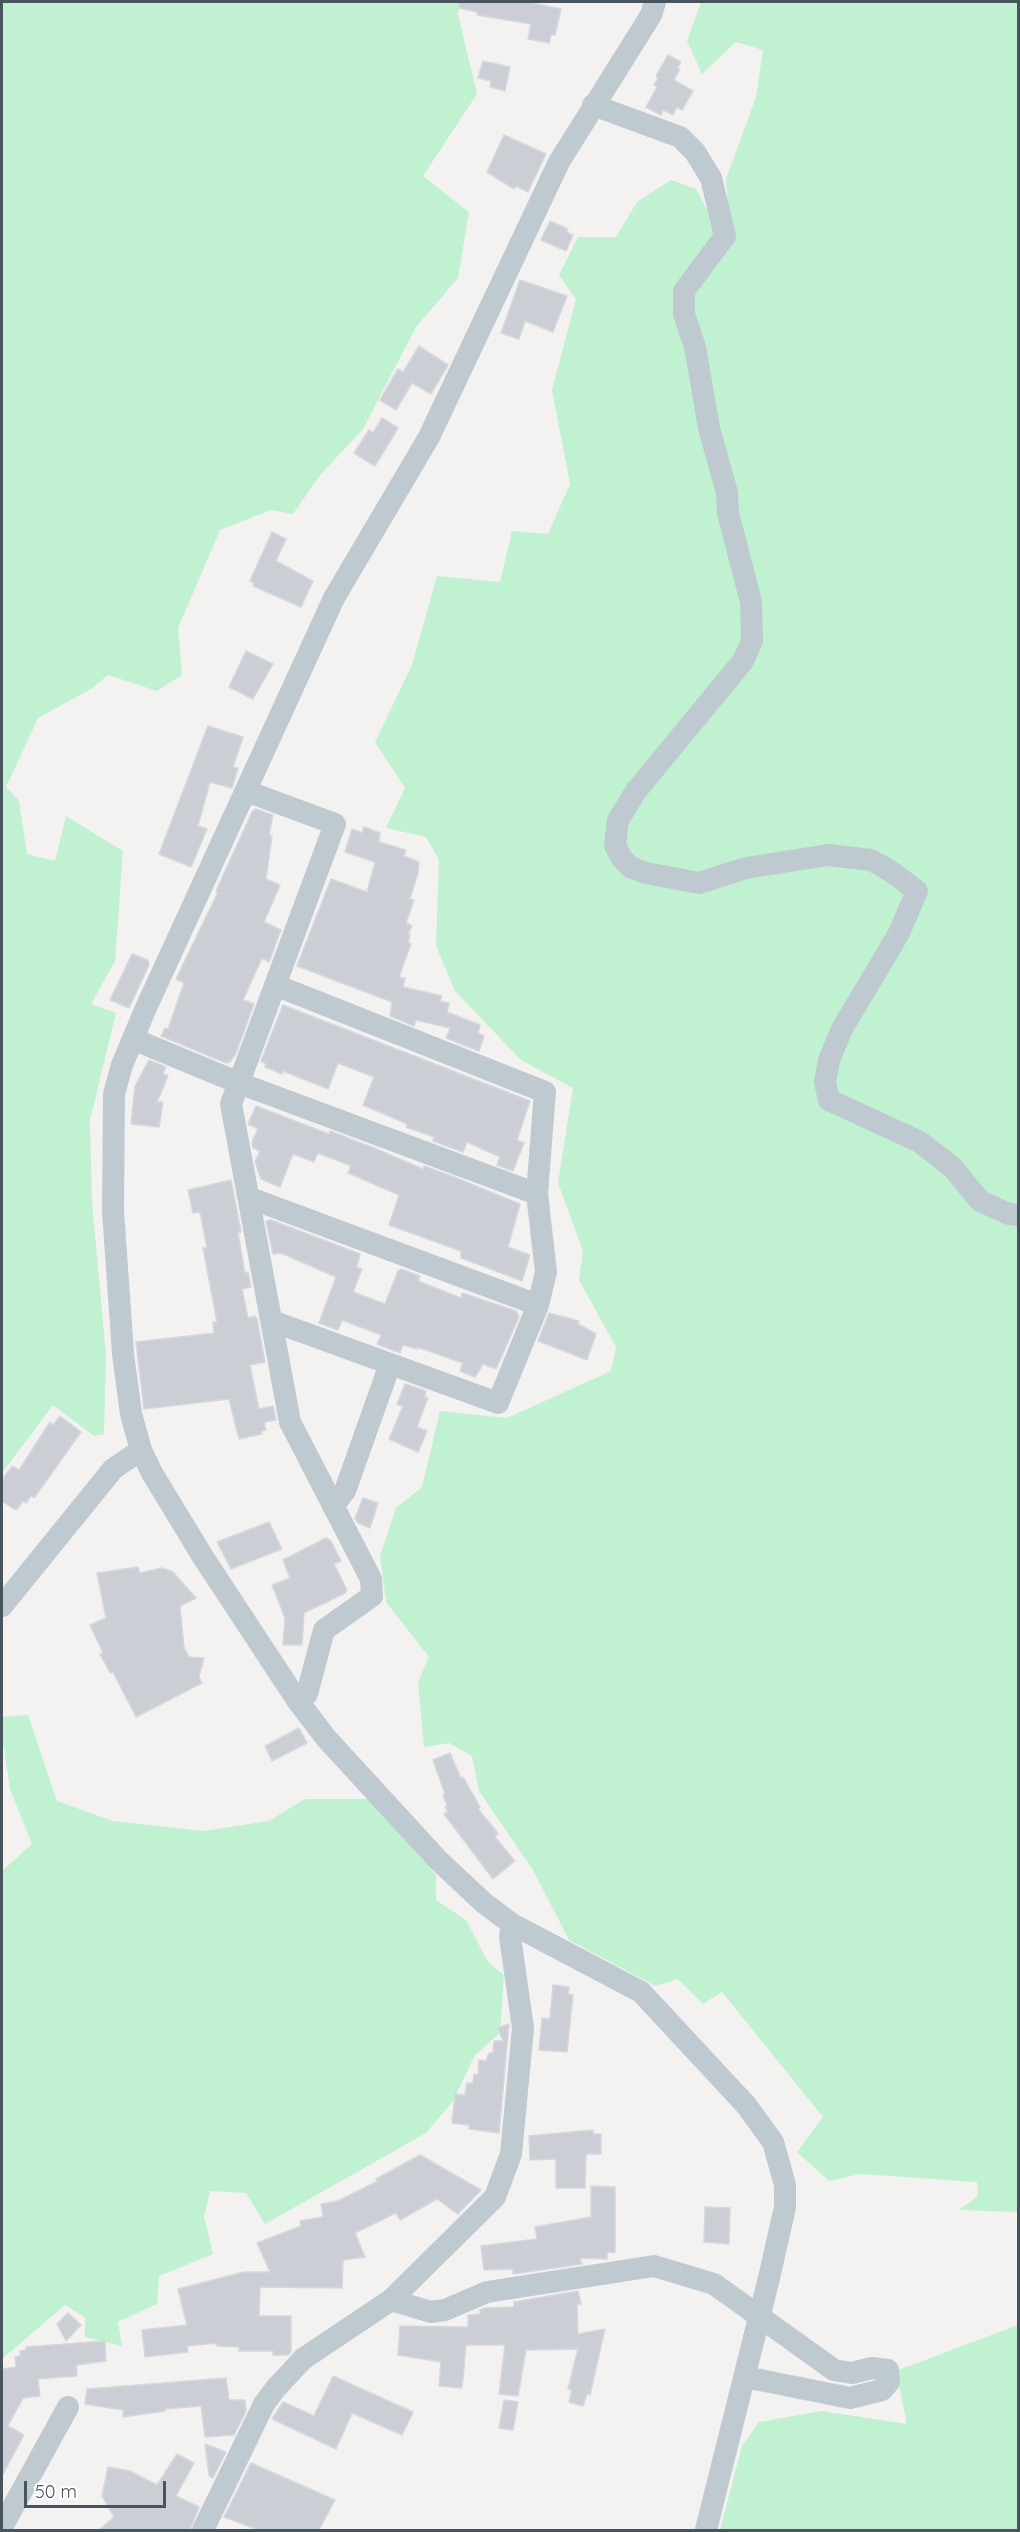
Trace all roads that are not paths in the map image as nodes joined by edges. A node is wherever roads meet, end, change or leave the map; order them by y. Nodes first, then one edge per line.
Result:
1 (656, 2) edge
2 (593, 105) junction
3 (246, 791) junction
4 (275, 985) junction
5 (133, 1039) junction
6 (239, 1083) junction
7 (537, 1194) junction
8 (250, 1198) junction
9 (1018, 1215) edge
10 (538, 1305) junction
11 (272, 1321) junction
12 (390, 1364) junction
13 (141, 1450) junction
14 (333, 1506) junction
15 (2, 1606) edge
16 (297, 1700) junction
17 (512, 1924) junction
18 (391, 2300) junction
19 (745, 2377) junction
20 (68, 2407) dead end
21 (2, 2527) edge
22 (203, 2530) edge
23 (706, 2530) edge

1 - 2 street
2 - 3 street
2 - 9 street
3 - 4 street
3 - 5 street
4 - 6 street
4 - 7 street
5 - 6 street
5 - 13 street
6 - 7 street
6 - 8 street
7 - 10 street
8 - 10 street
8 - 11 street
10 - 12 street
11 - 12 street
11 - 14 street
12 - 14 street
13 - 15 street
13 - 16 street
14 - 16 street
16 - 17 street
17 - 18 street
17 - 19 street, bridge
18 - 19 street
18 - 22 street
19 - 23 street
20 - 21 street

